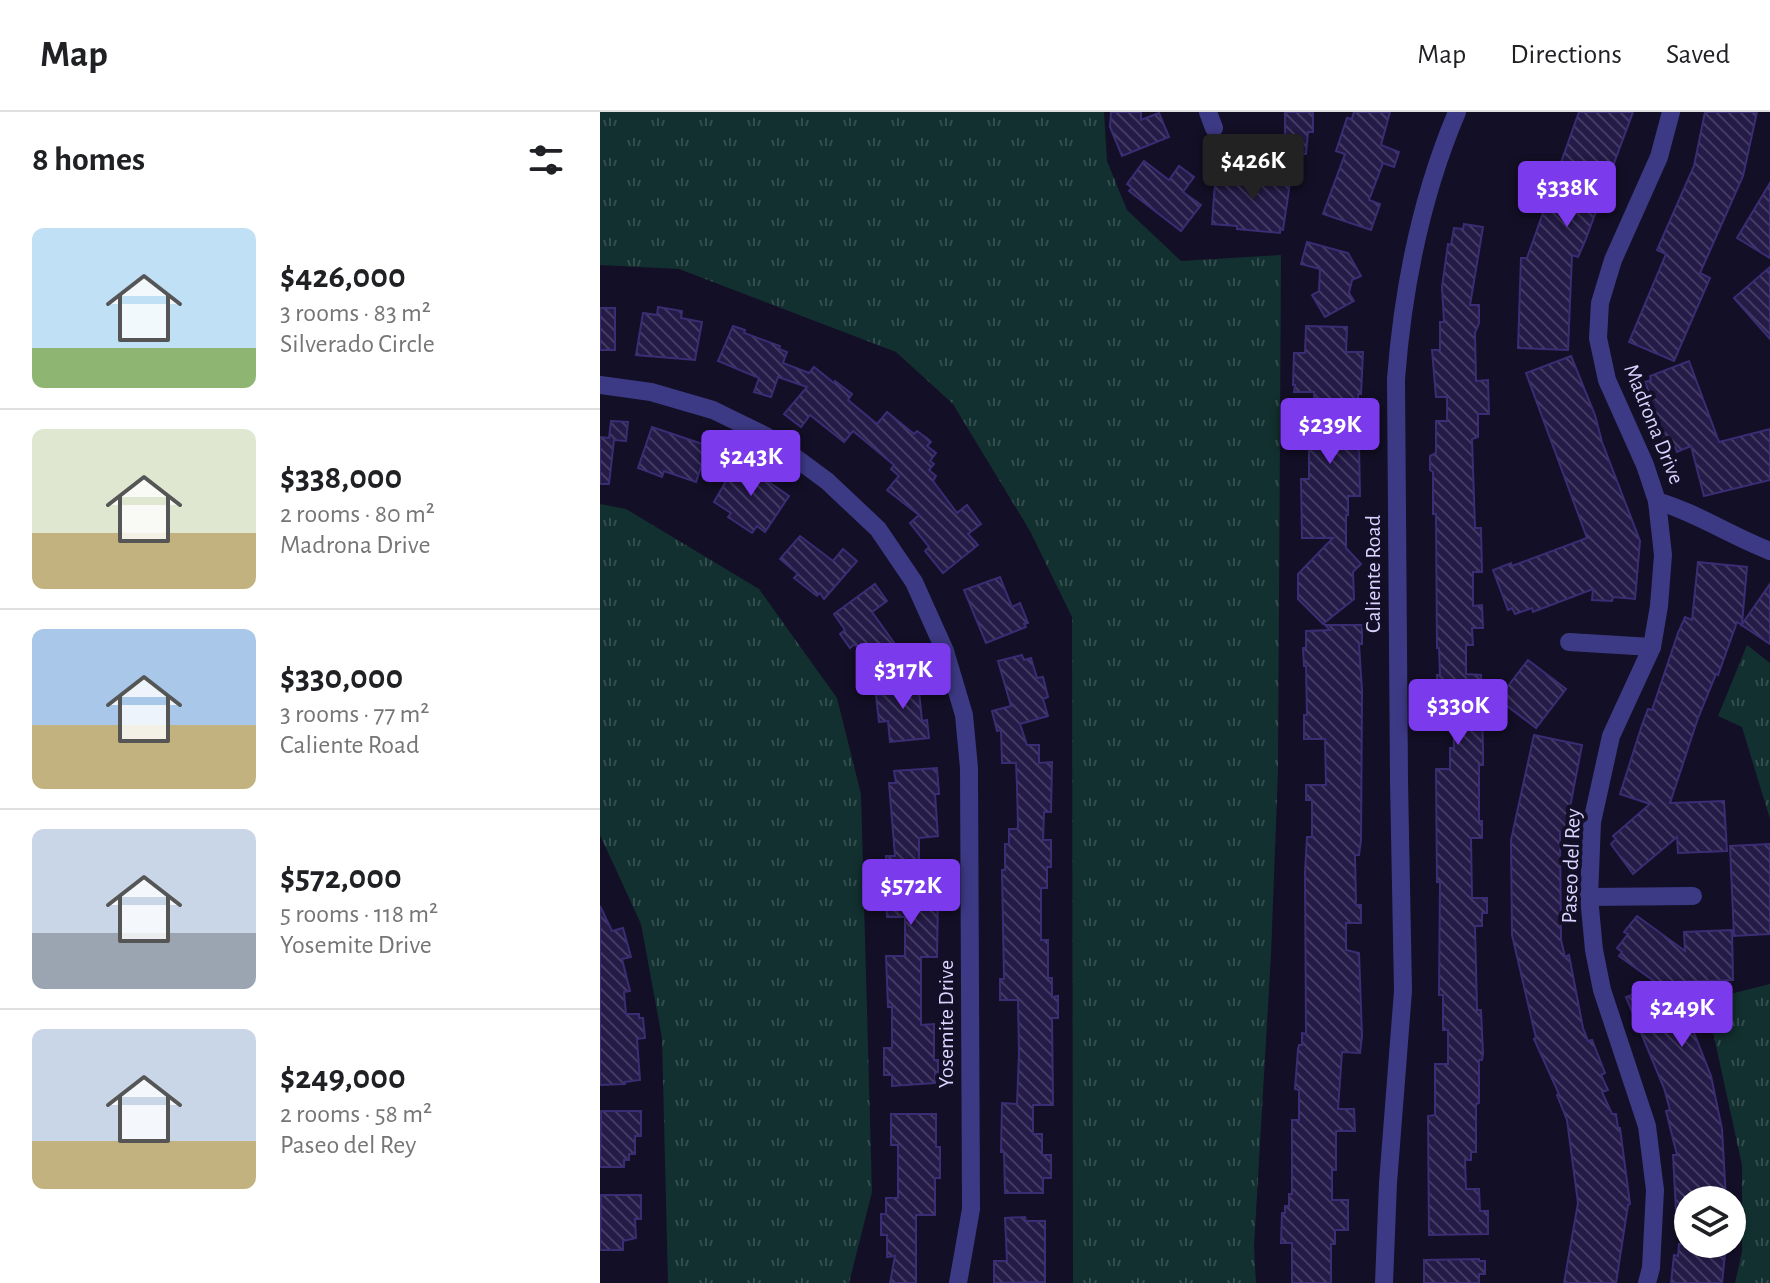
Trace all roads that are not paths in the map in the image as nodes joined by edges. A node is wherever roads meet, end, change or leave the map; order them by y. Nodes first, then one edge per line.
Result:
1 (1457, 112) edge
2 (1671, 112) edge
3 (600, 385) edge
4 (1657, 501) junction
5 (1770, 551) edge
6 (1569, 642) dead end
7 (1652, 647) junction
8 (1693, 896) dead end
9 (1589, 897) junction
10 (958, 1283) edge
11 (1384, 1283) edge
12 (1647, 1283) edge

1 - 11 street, Caliente Road
2 - 4 street, Madrona Drive
3 - 10 street, Yosemite Drive
4 - 5 street, Madrona Drive
4 - 7 street, Paseo del Rey
6 - 7 street
7 - 9 street, Paseo del Rey
8 - 9 street
9 - 12 street, Paseo del Rey

